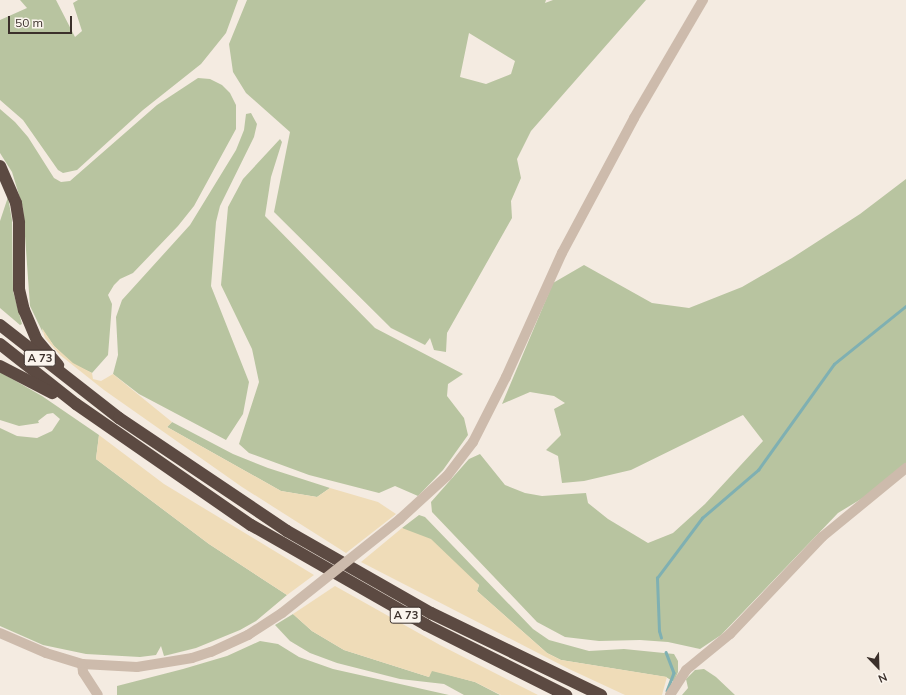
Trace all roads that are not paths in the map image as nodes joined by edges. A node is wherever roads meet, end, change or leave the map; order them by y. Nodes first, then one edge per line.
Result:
1 (703, 0) edge
2 (0, 166) edge
3 (0, 326) edge
4 (0, 344) edge
5 (0, 366) edge
6 (80, 390) junction
7 (76, 404) junction
8 (906, 468) edge
9 (0, 633) edge
10 (82, 664) junction
11 (98, 695) edge
12 (566, 695) edge
13 (601, 695) edge
14 (670, 695) edge

1 - 10 street, bridge
2 - 6 highway
3 - 6 highway, A 73
4 - 7 highway, A 73
5 - 7 highway
6 - 13 highway, A 73
7 - 12 highway, A 73
8 - 14 street
9 - 10 street
10 - 11 street

